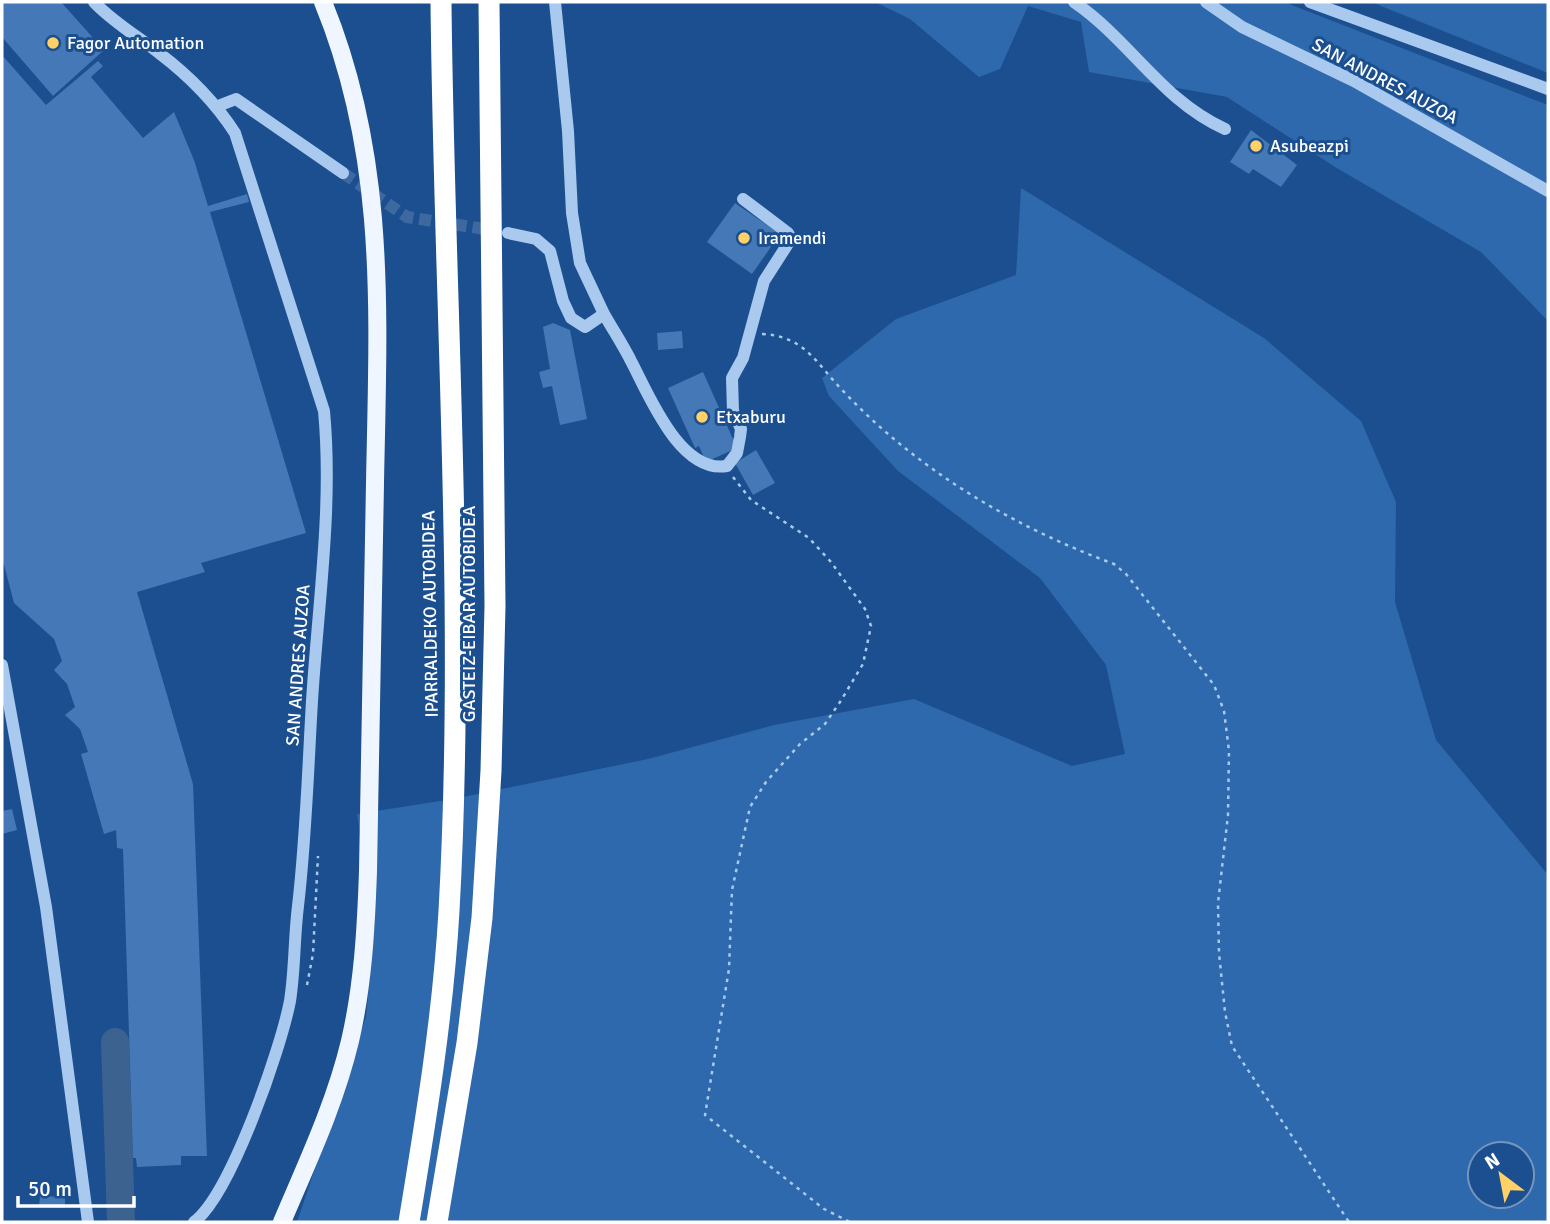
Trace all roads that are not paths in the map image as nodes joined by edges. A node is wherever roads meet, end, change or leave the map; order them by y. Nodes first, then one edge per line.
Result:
1 (94, 2) edge
2 (323, 2) edge
3 (441, 2) edge
4 (489, 2) edge
5 (555, 2) edge
6 (1074, 2) edge
7 (1206, 2) edge
8 (1310, 2) edge
9 (1548, 89) edge
10 (218, 106) junction
11 (1225, 129) dead end
12 (343, 173) tunnel mouth
13 (1548, 191) edge
14 (743, 199) dead end
15 (508, 233) tunnel mouth
16 (604, 314) junction
17 (2, 665) edge
18 (88, 1222) edge
19 (194, 1222) edge
20 (282, 1222) edge
21 (409, 1222) edge
22 (437, 1222) edge

1 - 10 street, SAN ANDRES AUZOA
2 - 20 main road
3 - 21 highway, IPARRALDEKO AUTOBIDEA
4 - 22 highway, GASTEIZ-EIBAR AUTOBIDEA
5 - 16 street
6 - 11 street
7 - 13 street, SAN ANDRES AUZOA
8 - 9 street
10 - 12 street
10 - 19 street, SAN ANDRES AUZOA
14 - 16 street
15 - 16 street
17 - 18 street

